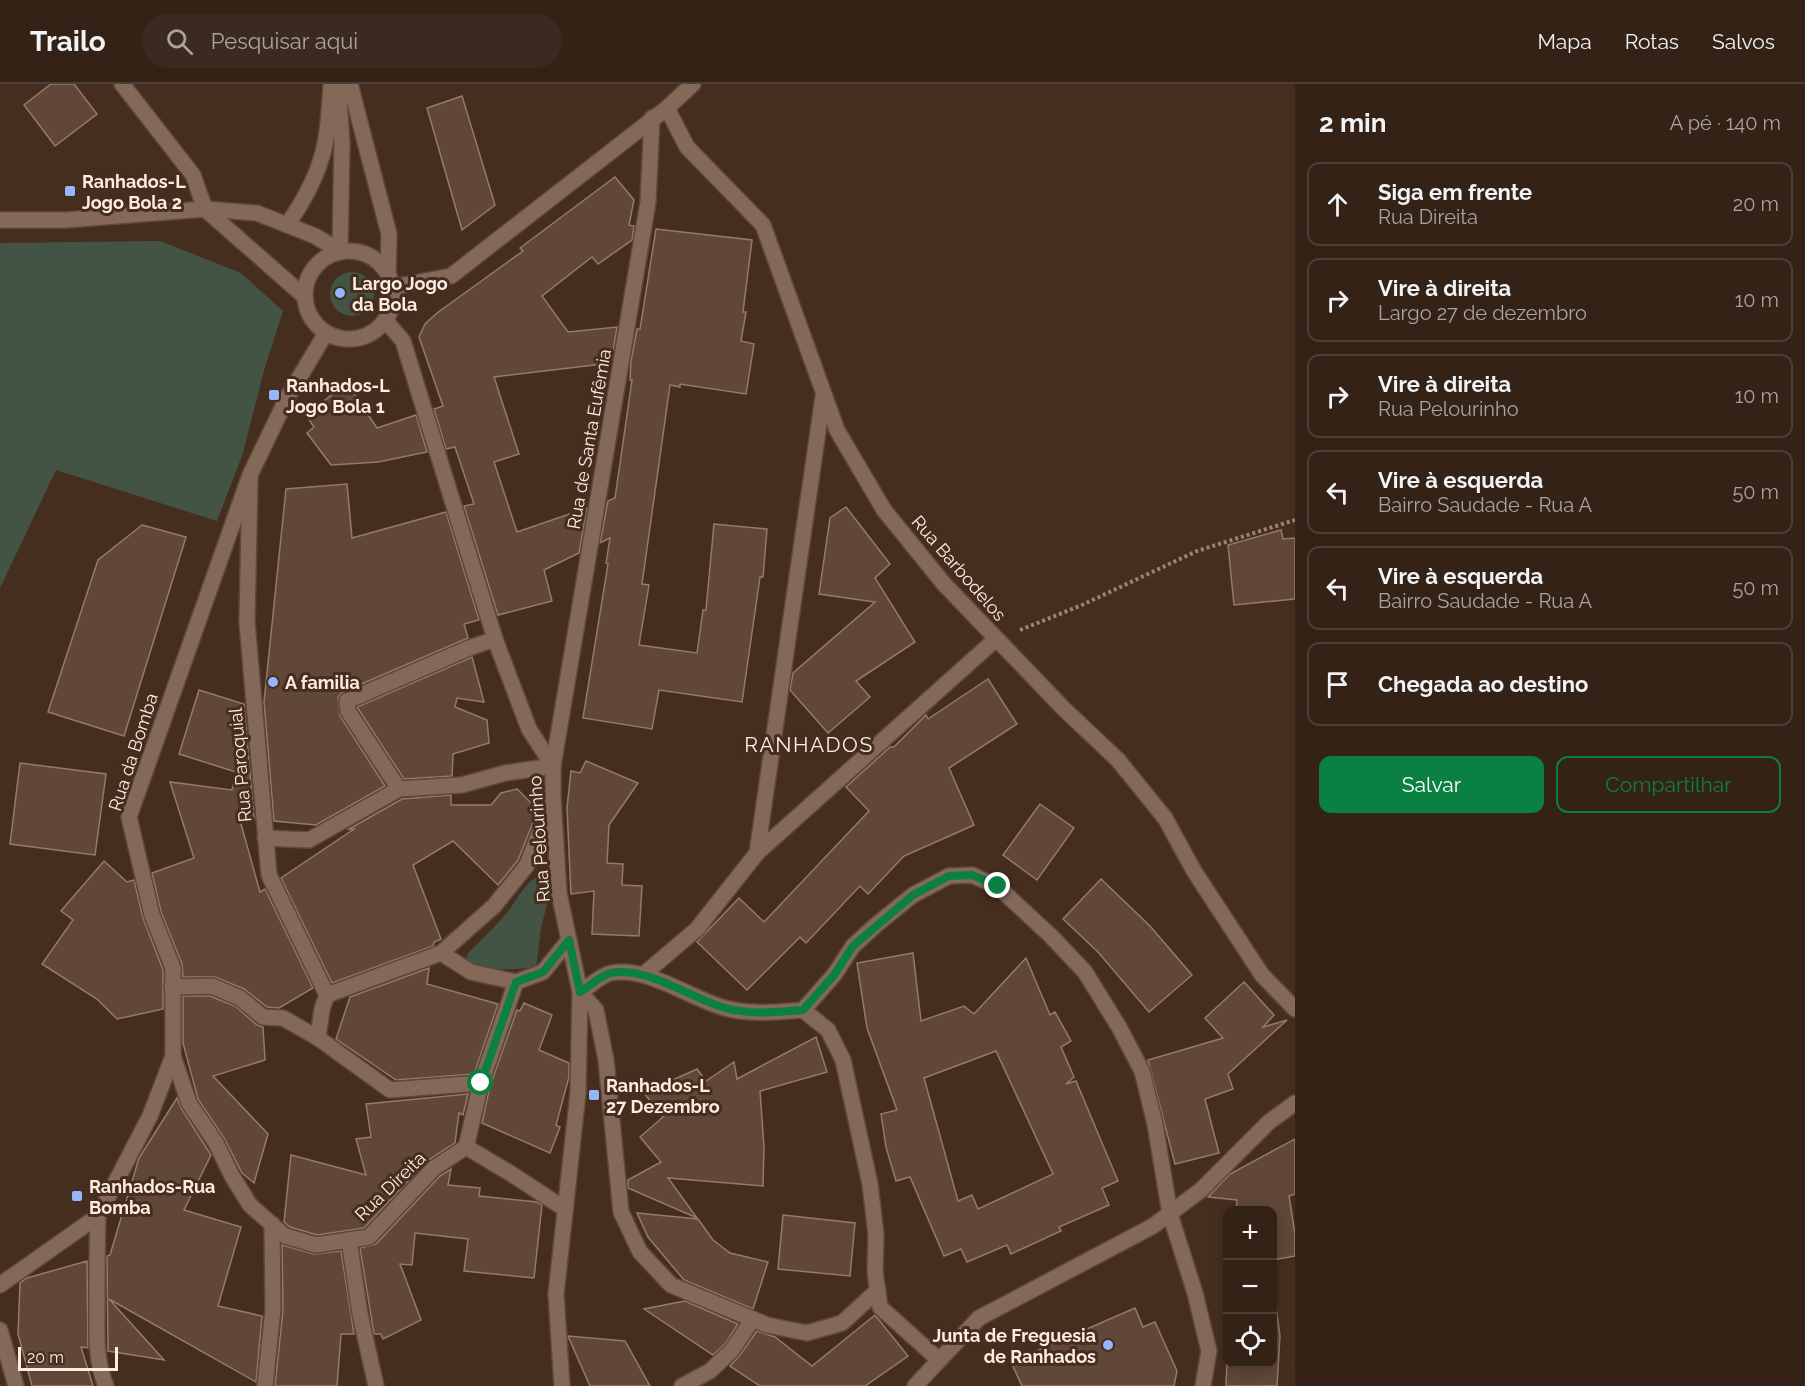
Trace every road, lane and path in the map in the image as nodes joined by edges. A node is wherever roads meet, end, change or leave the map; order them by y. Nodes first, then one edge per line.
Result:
1 (122, 84) edge
2 (332, 84) edge
3 (338, 84) edge
4 (350, 84) edge
5 (693, 84) edge
6 (667, 108) junction
7 (652, 118) junction
8 (205, 209) junction
9 (0, 220) edge
10 (287, 225) junction
11 (340, 251) junction
12 (391, 280) junction
13 (305, 297) junction
14 (386, 321) junction
15 (326, 333) junction
16 (824, 394) junction
17 (250, 475) junction
18 (1295, 520) edge
19 (495, 639) junction
20 (996, 639) junction
21 (553, 766) junction
22 (399, 789) junction
23 (553, 798) junction
24 (265, 838) junction
25 (757, 854) junction
26 (569, 940) junction
27 (441, 953) junction
28 (644, 974) junction
29 (516, 982) junction
30 (172, 987) junction
31 (580, 992) junction
32 (327, 995) junction
33 (1295, 1009) edge
34 (803, 1010) junction
35 (318, 1038) junction
36 (173, 1056) junction
37 (481, 1083) junction
38 (1295, 1103) edge
39 (466, 1147) junction
40 (566, 1209) junction
41 (1170, 1214) junction
42 (98, 1216) junction
43 (272, 1224) junction
44 (349, 1240) junction
45 (0, 1285) edge
46 (878, 1290) junction
47 (753, 1319) junction
48 (0, 1330) edge
49 (939, 1360) junction
50 (16, 1386) edge
51 (106, 1386) edge
52 (265, 1386) edge
53 (376, 1386) edge
54 (562, 1386) edge
55 (682, 1386) edge
56 (915, 1386) edge
57 (1203, 1386) edge

1 - 8 street
2 - 10 street
3 - 11 street
4 - 12 street
5 - 6 street
6 - 7 street
6 - 16 street, Rua Barbodelos
7 - 12 street
7 - 21 street, Rua de Santa Eufêmia
8 - 9 street
8 - 10 street
8 - 13 street
10 - 11 street
11 - 12 street
11 - 13 street
12 - 14 street
13 - 15 street
14 - 15 street
14 - 19 street, Rua Pelourinho
15 - 17 street, Rua da Bomba
16 - 20 street, Rua Barbodelos
16 - 25 street
17 - 24 street, Rua Paroquial
17 - 30 street, Rua da Bomba
18 - 20 path
19 - 21 street, Rua Pelourinho
19 - 22 street
20 - 25 street
20 - 33 street, Rua Barbodelos
21 - 22 street
21 - 23 street, Rua Pelourinho
22 - 24 street
23 - 26 street, Rua Pelourinho
23 - 27 street
24 - 32 street, Rua Paroquial
25 - 28 street
26 - 29 street
26 - 31 street, Rua Pelourinho
27 - 29 street
27 - 32 street
28 - 31 street
28 - 34 street
29 - 37 street
30 - 35 street
30 - 36 street, Rua da Bomba
31 - 40 street, Rua Pelourinho
31 - 47 street
32 - 35 street
34 - 41 street
34 - 46 street
35 - 37 street
36 - 42 street, Rua da Bomba
36 - 43 street
37 - 39 street
38 - 41 street
39 - 40 street
39 - 44 street, Rua Direita
40 - 54 street, Rua Pelourinho
41 - 49 street
41 - 57 street
42 - 45 street, Rua da Bomba
42 - 51 street
43 - 44 street
43 - 52 street
44 - 53 street, Rua Direita
46 - 47 street
46 - 49 street
47 - 55 street
48 - 50 street
49 - 56 street

